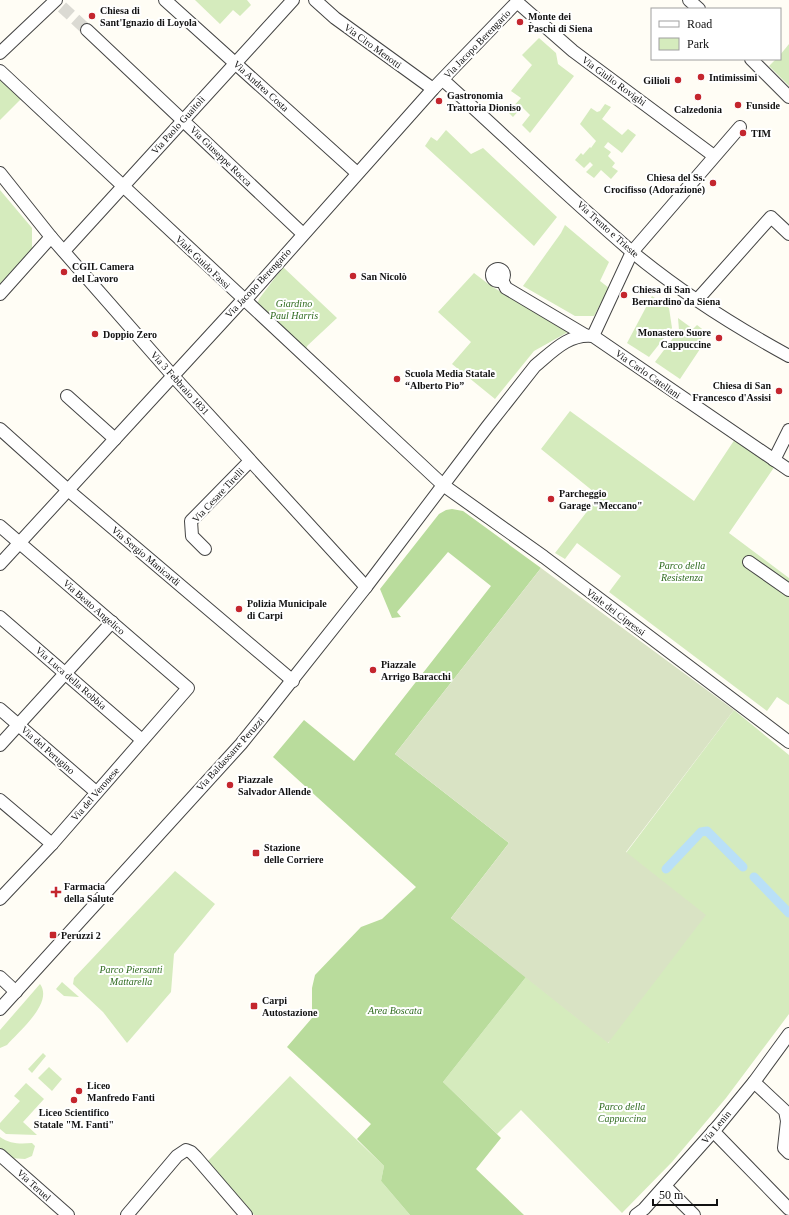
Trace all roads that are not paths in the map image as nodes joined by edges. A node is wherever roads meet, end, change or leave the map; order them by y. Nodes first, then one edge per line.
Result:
1 (166, 0) edge
2 (293, 0) edge
3 (315, 0) edge
4 (689, 0) edge
5 (58, 2) edge
6 (517, 2) joint
7 (698, 8) edge
8 (87, 30) tunnel mouth
9 (0, 53) edge
10 (751, 60) edge
11 (235, 62) junction
12 (0, 71) edge
13 (443, 80) junction
14 (433, 89) junction
15 (789, 96) edge
16 (183, 119) junction
17 (740, 127) dead end
18 (714, 156) junction
19 (0, 173) edge
20 (357, 173) junction
21 (123, 185) junction
22 (303, 234) junction
23 (789, 234) edge
24 (51, 237) junction
25 (64, 251) junction
26 (632, 252) junction
27 (502, 280) dead end
28 (0, 294) edge
29 (244, 300) junction
30 (697, 300) junction
31 (589, 336) junction
32 (789, 356) edge
33 (173, 376) junction
34 (67, 396) dead end
35 (0, 429) edge
36 (789, 430) edge
37 (115, 439) junction
38 (774, 460) junction
39 (250, 461) junction
40 (789, 470) edge
41 (443, 485) junction
42 (68, 490) junction
43 (0, 526) edge
44 (20, 543) junction
45 (205, 549) dead end
46 (749, 562) dead end
47 (0, 564) edge
48 (366, 587) junction
49 (789, 590) edge
50 (0, 617) edge
51 (112, 622) junction
52 (65, 673) junction
53 (293, 681) junction
54 (188, 688) joint
55 (0, 709) edge
56 (19, 724) junction
57 (142, 740) junction
58 (789, 742) edge
59 (0, 744) edge
60 (96, 792) junction
61 (0, 800) edge
62 (52, 844) junction
63 (2, 894) edge
64 (0, 977) edge
65 (16, 992) junction
66 (0, 1010) edge
67 (789, 1035) edge
68 (754, 1082) junction
69 (713, 1131) junction
70 (789, 1153) edge
71 (0, 1155) edge
72 (665, 1186) junction
73 (789, 1210) edge
74 (68, 1215) edge
75 (127, 1215) edge
76 (246, 1215) edge
77 (636, 1215) edge
78 (694, 1215) edge

1 - 11 street, Via Andrea Costa
2 - 11 street, Via Paolo Guaitoli
3 - 14 street, Via Ciro Menotti
4 - 7 street
5 - 9 street
6 - 13 street, Via Jacopo Berengario
6 - 18 street, Via Giulio Rovighi
8 - 16 street, Via Giuseppe Rocca
10 - 15 street
11 - 16 street, Via Paolo Guaitoli
11 - 20 street, Via Andrea Costa
12 - 21 street, Viale Guido Fassi
13 - 14 street, Via Jacopo Berengario
13 - 26 street, Via Trento e Trieste
14 - 20 street, Via Jacopo Berengario
16 - 21 street, Via Paolo Guaitoli
16 - 22 street, Via Giuseppe Rocca
17 - 18 street
18 - 26 street
19 - 24 street, Via 3 Febbraio 1831
20 - 22 street, Via Jacopo Berengario
21 - 25 street, Via Paolo Guaitoli
21 - 29 street, Viale Guido Fassi
22 - 29 street, Via Jacopo Berengario
23 - 30 street
24 - 25 street, Via 3 Febbraio 1831
24 - 28 street
25 - 33 street, Via 3 Febbraio 1831
26 - 30 street, Via Trento e Trieste
26 - 31 street
27 - 31 street, Via Carlo Catellani
29 - 33 street, Via Jacopo Berengario
29 - 41 street, Viale Guido Fassi
30 - 32 street, Via Trento e Trieste
31 - 38 street, Via Carlo Catellani
31 - 41 street
33 - 37 street, Via Jacopo Berengario
33 - 39 street, Via 3 Febbraio 1831
34 - 37 street
35 - 42 street, Via Sergio Manicardi
36 - 38 street
37 - 42 street, Via Jacopo Berengario
38 - 40 street, Via Carlo Catellani
39 - 45 street, Via Cesare Tirelli
39 - 48 street, Via 3 Febbraio 1831
41 - 48 street, Via Baldassarre Peruzzi
41 - 58 street, Viale dei Cipressi
42 - 44 street, Via Jacopo Berengario
42 - 53 street, Via Sergio Manicardi
43 - 44 street, Via Beato Angelico
44 - 47 street, Via Jacopo Berengario
44 - 51 street, Via Beato Angelico
46 - 49 street
48 - 53 street, Via Baldassarre Peruzzi
50 - 52 street, Via Luca della Robbia
51 - 52 street
51 - 54 street, Via Beato Angelico
52 - 56 street
52 - 57 street, Via Luca della Robbia
53 - 65 street, Via Baldassarre Peruzzi
54 - 57 street, Via del Veronese
55 - 56 street, Via del Perugino
56 - 59 street
56 - 60 street, Via del Perugino
57 - 60 street, Via del Veronese
60 - 62 street, Via del Veronese
61 - 62 street
62 - 63 street, Via del Veronese
64 - 65 street
65 - 66 street, Via Baldassarre Peruzzi
67 - 68 street, Via Lenin
68 - 69 street, Via Lenin
68 - 70 street
69 - 72 street, Via Lenin
69 - 73 street
71 - 74 street, Via Teruel
72 - 77 street, Via Lenin
72 - 78 street
75 - 76 street

